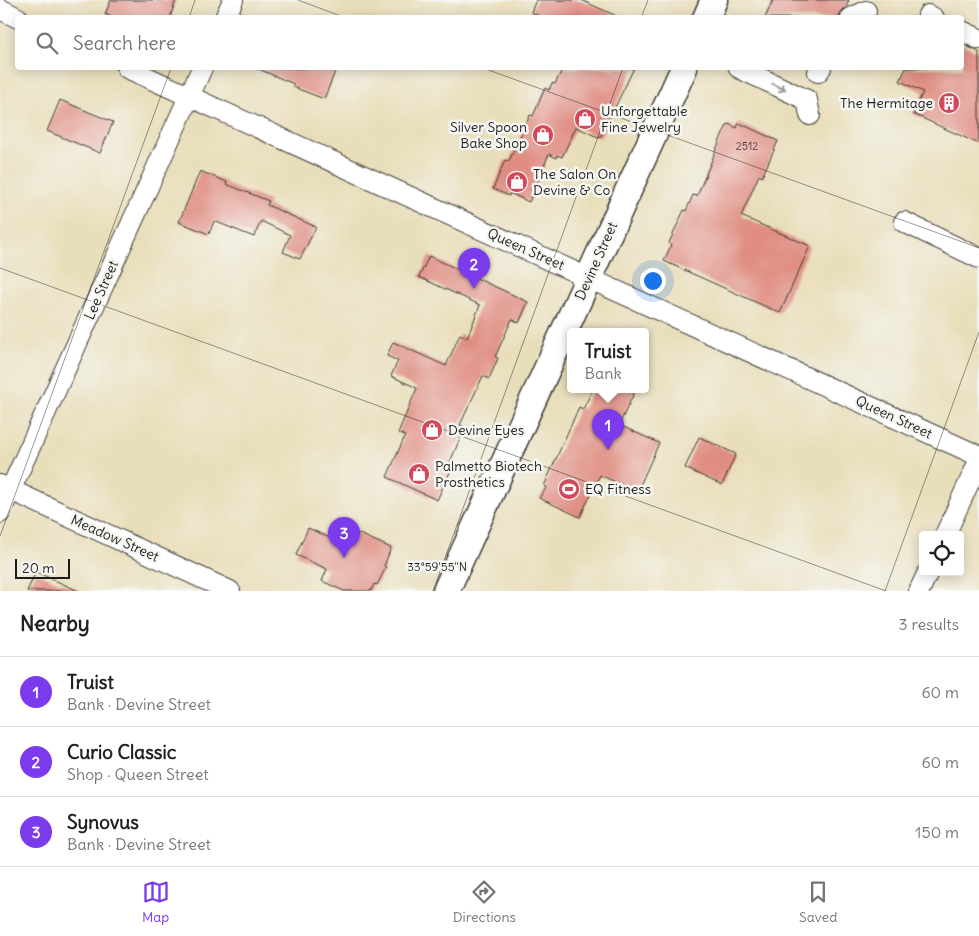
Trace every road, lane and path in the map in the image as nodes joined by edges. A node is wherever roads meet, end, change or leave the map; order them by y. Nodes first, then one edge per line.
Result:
1 (233, 0) edge
2 (714, 0) edge
3 (0, 10) edge
4 (226, 15) edge
5 (707, 15) edge
6 (15, 17) edge
7 (964, 32) edge
8 (979, 39) edge
9 (132, 70) edge
10 (201, 70) edge
11 (683, 70) edge
12 (742, 70) edge
13 (190, 96) junction
14 (810, 115) dead end
15 (904, 222) dead end
16 (979, 258) edge
17 (588, 278) junction
18 (979, 456) edge
19 (979, 461) edge
20 (5, 488) edge
21 (0, 513) edge
22 (947, 531) edge
23 (926, 576) edge
24 (206, 586) edge
25 (230, 591) edge
26 (446, 591) edge
27 (919, 591) edge

1 - 4 street
2 - 5 main road
3 - 6 street
7 - 8 street
9 - 13 street, Queen Street
10 - 13 street, Lee Street
11 - 17 main road, Devine Street
12 -> 14 street
13 - 17 street, Queen Street
13 - 20 street, Lee Street
15 - 16 street
17 - 18 street, Queen Street
17 - 26 main road, Devine Street
19 - 22 street
20 - 21 street, Lee Street
20 - 24 street, Meadow Street
23 - 27 street
24 - 25 street, Meadow Street

